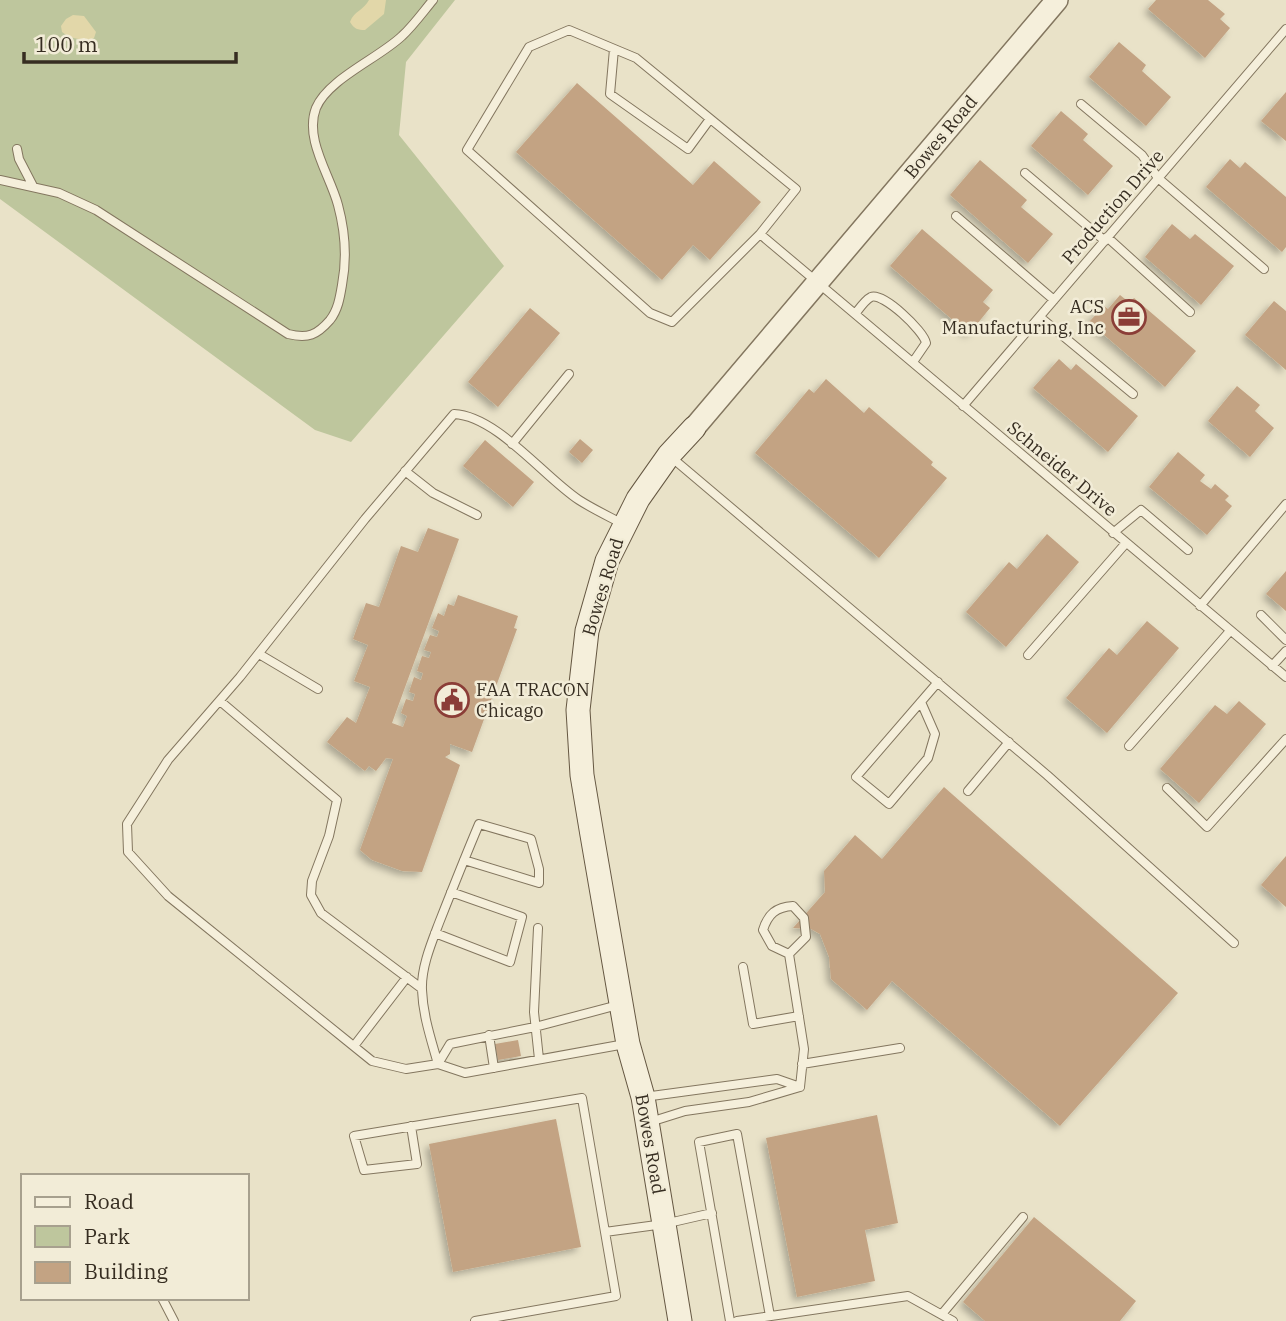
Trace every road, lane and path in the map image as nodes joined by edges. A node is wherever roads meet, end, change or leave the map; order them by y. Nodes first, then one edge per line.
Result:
1 (433, 0) edge
2 (1057, 0) edge
3 (1286, 29) edge
4 (614, 48) junction
5 (1082, 104) dead end
6 (710, 119) junction
7 (17, 149) dead end
8 (1025, 173) dead end
9 (1158, 178) junction
10 (0, 180) edge
11 (33, 186) junction
12 (956, 216) dead end
13 (760, 234) junction
14 (1106, 239) junction
15 (1264, 269) dead end
16 (818, 283) junction
17 (1054, 300) junction
18 (1190, 312) dead end
19 (855, 314) junction
20 (1040, 317) junction
21 (913, 362) junction
22 (569, 374) dead end
23 (1133, 394) dead end
24 (963, 405) junction
25 (694, 428) joint
26 (512, 444) junction
27 (669, 455) junction
28 (405, 471) junction
29 (1286, 505) edge
30 (477, 515) dead end
31 (623, 524) junction
32 (1113, 533) junction
33 (1125, 543) junction
34 (1188, 550) dead end
35 (1200, 606) junction
36 (1261, 615) dead end
37 (1230, 631) junction
38 (1286, 640) edge
39 (1286, 651) edge
40 (258, 654) junction
41 (1028, 656) dead end
42 (1272, 666) junction
43 (1286, 677) edge
44 (938, 682) junction
45 (318, 689) dead end
46 (220, 701) junction
47 (921, 702) junction
48 (1286, 739) edge
49 (1009, 742) junction
50 (1129, 746) dead end
51 (1167, 788) dead end
52 (968, 791) dead end
53 (464, 860) junction
54 (451, 892) junction
55 (538, 929) dead end
56 (435, 933) junction
57 (1234, 943) dead end
58 (789, 954) junction
59 (743, 967) dead end
60 (407, 977) junction
61 (421, 988) junction
62 (622, 1004) junction
63 (799, 1016) junction
64 (535, 1027) junction
65 (489, 1035) junction
66 (628, 1044) junction
67 (354, 1046) junction
68 (900, 1048) dead end
69 (539, 1059) junction
70 (438, 1063) junction
71 (802, 1064) junction
72 (494, 1068) junction
73 (800, 1087) junction
74 (643, 1097) junction
75 (647, 1124) junction
76 (411, 1126) junction
77 (712, 1213) junction
78 (1023, 1217) dead end
79 (664, 1224) junction
80 (606, 1232) junction
81 (163, 1300) edge
82 (942, 1314) junction
83 (770, 1316) junction
84 (174, 1321) edge
85 (474, 1321) edge
86 (680, 1321) edge
87 (730, 1321) edge
88 (737, 1321) edge
89 (953, 1321) edge

1 - 11 lane
2 - 16 street, Bowes Road
3 - 9 lane, Production Drive
4 - 6 lane
4 - 6 lane
4 - 13 lane
5 - 9 lane
6 - 13 lane
7 - 11 lane
8 - 14 lane
9 - 14 lane, Production Drive
9 - 15 lane
10 - 11 lane
12 - 17 lane
13 - 16 lane, Schneider Drive
14 - 17 lane, Production Drive
14 - 18 lane
16 - 19 lane, Schneider Drive
16 - 25 street, Bowes Road
17 - 20 lane, Production Drive
19 - 21 lane, Schneider Drive
19 - 21 lane
20 - 23 lane
20 - 24 lane, Production Drive
21 - 24 lane, Schneider Drive
22 - 26 lane
24 - 32 lane, Schneider Drive
25 - 27 main road, Bowes Road
26 - 28 lane
26 - 31 lane
27 - 31 main road, Bowes Road
27 - 44 lane
28 - 30 lane
28 - 40 lane
29 - 35 lane
31 - 62 main road, Bowes Road
32 - 33 lane, Schneider Drive
32 - 34 lane
33 - 35 lane, Schneider Drive
33 - 41 lane
35 - 37 lane, Schneider Drive
36 - 38 lane
37 - 42 lane, Schneider Drive
37 - 50 lane
39 - 42 lane
40 - 45 lane
40 - 46 lane
42 - 43 lane, Schneider Drive
44 - 47 lane
44 - 49 lane
46 - 60 lane
46 - 67 lane
47 - 47 lane
48 - 51 lane
49 - 52 lane
49 - 57 lane
53 - 53 lane
53 - 54 lane
54 - 56 lane
54 - 56 lane
55 - 64 lane
56 - 61 lane
58 - 58 lane
58 - 63 lane
59 - 63 lane
60 - 61 lane
60 - 67 lane
61 - 70 lane
62 - 64 lane
62 - 66 main road, Bowes Road
63 - 71 lane
64 - 65 lane
64 - 69 lane
65 - 70 lane
65 - 72 lane
66 - 69 lane
66 - 74 main road, Bowes Road
67 - 70 lane
68 - 71 lane
69 - 72 lane
70 - 72 lane
71 - 73 lane
73 - 74 lane
73 - 75 lane
74 - 75 main road, Bowes Road
75 - 79 main road, Bowes Road
76 - 76 lane
76 - 80 lane
77 - 79 lane
77 - 83 lane
77 - 87 lane
78 - 82 lane
79 - 80 lane
79 - 86 main road, Bowes Road
80 - 85 lane
81 - 84 lane
82 - 83 lane
82 - 89 lane
83 - 88 lane

